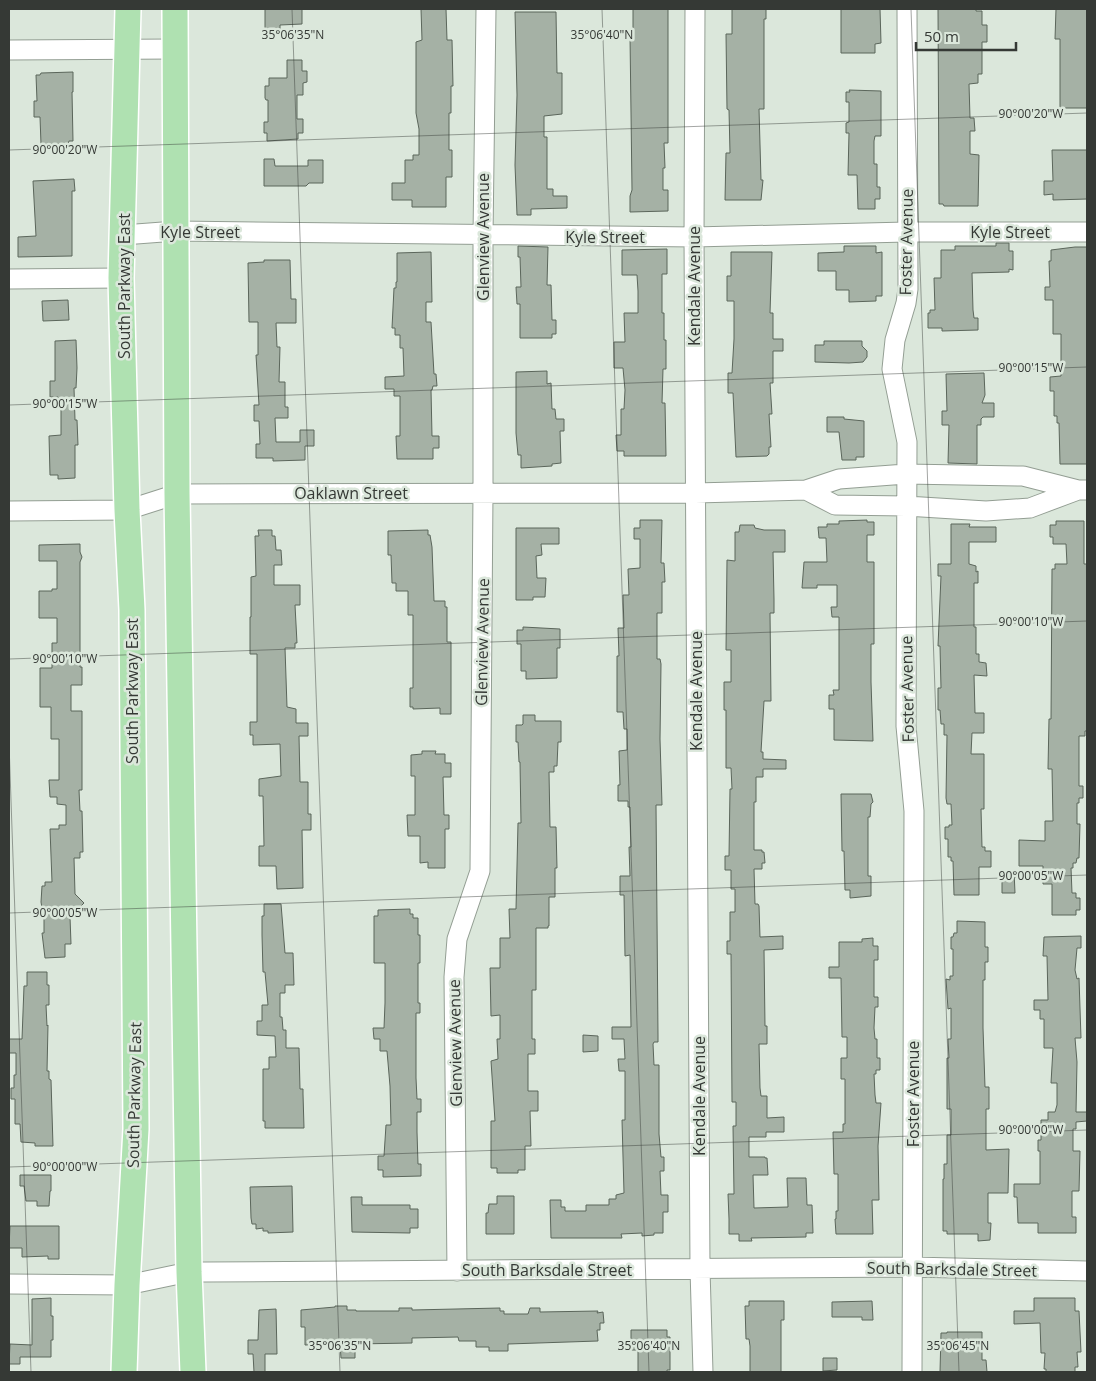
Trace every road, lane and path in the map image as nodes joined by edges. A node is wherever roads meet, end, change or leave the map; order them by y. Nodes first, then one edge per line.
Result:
1 (128, 9) edge
2 (175, 9) edge
3 (486, 9) edge
4 (695, 9) edge
5 (907, 9) edge
6 (128, 49) junction
7 (175, 49) junction
8 (9, 50) edge
9 (176, 231) junction
10 (907, 232) junction
11 (1087, 232) edge
12 (123, 235) junction
13 (483, 236) junction
14 (694, 237) junction
15 (121, 278) junction
16 (9, 280) edge
17 (906, 474) junction
18 (806, 490) junction
19 (1082, 490) edge
20 (483, 493) junction
21 (695, 493) junction
22 (177, 494) junction
23 (906, 506) junction
24 (127, 510) junction
25 (9, 511) edge
26 (912, 1268) junction
27 (700, 1269) junction
28 (458, 1271) junction
29 (1087, 1271) edge
30 (189, 1272) junction
31 (9, 1284) edge
32 (127, 1285) junction
33 (124, 1372) edge
34 (192, 1372) edge
35 (703, 1372) edge
36 (912, 1372) edge

1 - 6 main road, South Parkway East
2 - 7 main road
3 - 13 street, Glenview Avenue
4 - 14 street, Kendale Avenue
5 - 10 street, Foster Avenue
6 - 7 street
6 - 8 street
6 - 12 main road, South Parkway East
7 - 9 main road
9 - 12 street, Kyle Street
9 - 13 street, Kyle Street
9 - 22 main road
10 - 11 street, Kyle Street
10 - 14 street, Kyle Street
10 - 17 street, Foster Avenue
12 - 15 main road, South Parkway East
13 - 14 street, Kyle Street
13 - 20 street, Glenview Avenue
14 - 21 street, Kendale Avenue
15 - 16 street
15 - 24 main road, South Parkway East
17 - 18 street
17 - 19 street
17 - 23 street, Foster Avenue
18 - 21 street, Oaklawn Street
18 - 23 street
19 - 23 street
20 - 21 street, Oaklawn Street
20 - 22 street, Oaklawn Street
20 - 28 street, Glenview Avenue
21 - 27 street, Kendale Avenue
22 - 24 street, Oaklawn Street
22 - 30 main road
23 - 26 street, Foster Avenue
24 - 25 street, Oaklawn Street
24 - 32 main road, South Parkway East
26 - 27 street, South Barksdale Street
26 - 29 street, South Barksdale Street
26 - 36 street, Foster Avenue
27 - 28 street, South Barksdale Street
27 - 35 street, Kendale Avenue
28 - 30 street, South Barksdale Street
30 - 32 street, South Barksdale Street
30 - 34 main road
31 - 32 street, South Barksdale Street
32 - 33 main road, South Parkway East

